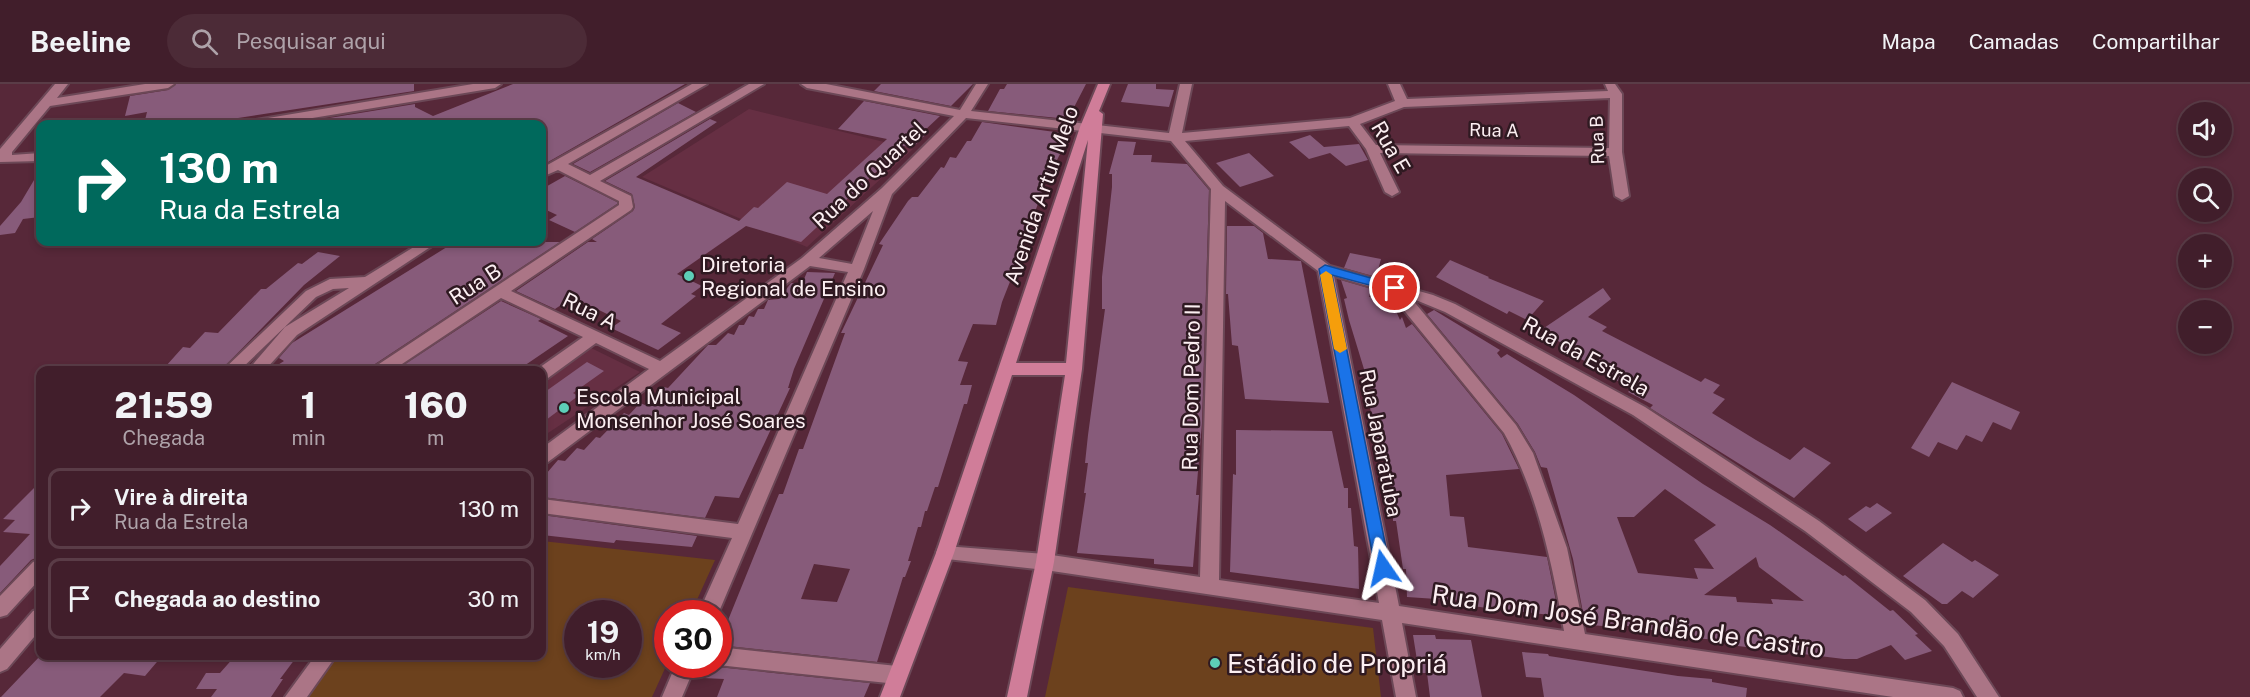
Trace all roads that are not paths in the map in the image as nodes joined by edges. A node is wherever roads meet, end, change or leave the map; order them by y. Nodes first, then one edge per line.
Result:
1 (62, 84) edge
2 (168, 84) edge
3 (495, 84) edge
4 (702, 84) edge
5 (758, 84) edge
6 (807, 84) edge
7 (982, 84) edge
8 (1104, 84) edge
9 (1186, 84) edge
10 (1394, 84) edge
11 (1499, 84) edge
12 (1613, 89) edge
13 (434, 90) edge
14 (1506, 98) junction
15 (1402, 103) junction
16 (48, 104) junction
17 (963, 114) junction
18 (303, 120) edge
19 (1352, 122) junction
20 (1091, 128) junction
21 (1175, 138) junction
22 (1372, 149) junction
23 (1615, 152) junction
24 (36, 158) edge
25 (557, 164) junction
26 (546, 171) edge
27 (592, 180) junction
28 (1218, 189) junction
29 (887, 191) junction
30 (1392, 192) dead end
31 (1622, 196) dead end
32 (425, 246) edge
33 (807, 261) junction
34 (857, 269) junction
35 (1325, 269) junction
36 (368, 281) junction
37 (1395, 288) junction
38 (502, 292) junction
39 (272, 330) junction
40 (291, 330) junction
41 (594, 337) junction
42 (235, 366) edge
43 (260, 366) edge
44 (388, 366) edge
45 (660, 368) junction
46 (1006, 369) junction
47 (1074, 369) junction
48 (546, 371) edge
49 (546, 454) edge
50 (546, 507) edge
51 (744, 532) junction
52 (945, 553) junction
53 (1045, 562) junction
54 (36, 571) edge
55 (1209, 586) junction
56 (714, 600) edge
57 (0, 609) edge
58 (1391, 614) junction
59 (36, 622) edge
60 (1576, 641) junction
61 (732, 657) edge
62 (323, 660) edge
63 (0, 663) edge
64 (897, 675) junction
65 (680, 678) edge
66 (295, 697) edge
67 (672, 697) edge
68 (890, 697) edge
69 (1017, 697) edge
70 (1406, 697) edge
71 (1953, 697) edge
72 (1989, 697) edge

1 - 16 street
2 - 16 street
3 - 13 street
4 - 25 street
5 - 27 street
6 - 17 street
7 - 17 street, Rua do Quartel
8 - 20 main road, Avenida Artur Melo
9 - 21 street
10 - 15 street, Rua E
11 - 14 street
12 - 14 street
12 - 23 street, Rua B
13 - 18 street
14 - 15 street
15 - 19 street
16 - 24 street
17 - 20 street
17 - 29 street, Rua do Quartel
19 - 21 street
19 - 22 street, Rua E
20 - 21 street
20 - 46 main road, Avenida Artur Melo
20 - 47 main road, Avenida Artur Melo
21 - 28 street, Rua da Estrela
22 - 23 street, Rua A
22 - 30 street, Rua E
23 - 31 street, Rua B
25 - 26 street
25 - 27 street
27 - 38 street, Rua B
28 - 35 street, Rua da Estrela
28 - 55 street, Rua Dom Pedro II
29 - 33 street, Rua do Quartel
29 - 34 street
32 - 36 street
33 - 34 street
33 - 45 street, Rua do Quartel
34 - 51 street
35 - 37 street, Rua da Estrela
35 - 58 street, Rua Japaratuba
36 - 39 street
36 - 40 street
37 - 60 street
37 - 72 street, Rua da Estrela
38 - 41 street, Rua A
38 - 44 street, Rua B
39 - 40 street
39 - 42 street
40 - 43 street
41 - 45 street, Rua A
41 - 48 street
45 - 49 street, Rua do Quartel
46 - 47 main road
46 - 52 main road, Avenida Artur Melo
47 - 53 main road, Avenida Artur Melo
50 - 51 street
51 - 56 street
52 - 53 street, Rua Dom José Brandão de Castro
52 - 64 main road, Avenida Artur Melo
53 - 55 street, Rua Dom José Brandão de Castro
53 - 69 main road, Avenida Artur Melo
54 - 57 street
55 - 58 street, Rua Dom José Brandão de Castro
58 - 60 street, Rua Dom José Brandão de Castro
58 - 70 street, Rua Japaratuba
59 - 63 street
60 - 71 street, Rua Dom José Brandão de Castro
61 - 64 street
62 - 66 street
64 - 68 main road, Avenida Artur Melo
65 - 67 street

